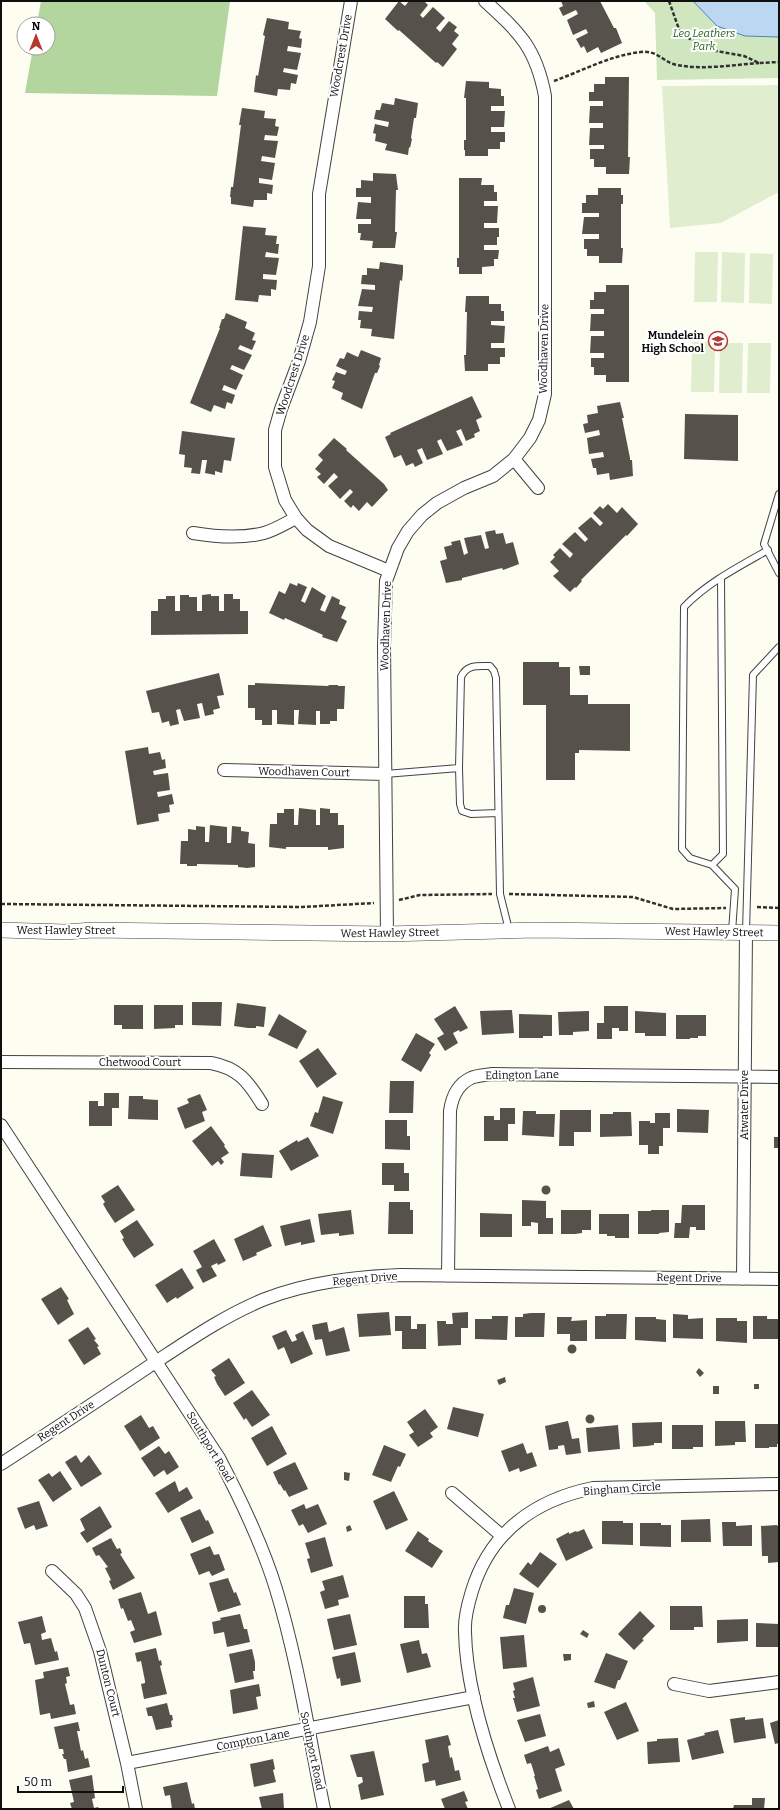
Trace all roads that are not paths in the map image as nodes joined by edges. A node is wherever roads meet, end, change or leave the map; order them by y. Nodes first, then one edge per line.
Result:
1 (351, 1) edge
2 (485, 1) edge
3 (514, 459) junction
4 (538, 488) dead end
5 (779, 494) edge
6 (296, 518) junction
7 (193, 533) dead end
8 (768, 550) junction
9 (390, 571) junction
10 (779, 572) edge
11 (721, 578) junction
12 (779, 647) edge
13 (458, 768) junction
14 (224, 770) dead end
15 (385, 774) junction
16 (498, 813) junction
17 (712, 865) junction
18 (1, 930) edge
19 (508, 930) junction
20 (739, 932) junction
21 (779, 933) edge
22 (387, 934) junction
23 (1, 1062) edge
24 (744, 1075) junction
25 (779, 1077) edge
26 (262, 1104) dead end
27 (1, 1125) edge
28 (448, 1276) junction
29 (743, 1279) junction
30 (779, 1279) edge
31 (157, 1361) junction
32 (1, 1464) edge
33 (779, 1484) edge
34 (452, 1493) dead end
35 (502, 1536) junction
36 (52, 1571) dead end
37 (779, 1682) edge
38 (674, 1684) dead end
39 (474, 1697) junction
40 (308, 1730) junction
41 (127, 1763) junction
42 (136, 1809) edge
43 (324, 1809) edge
44 (509, 1809) edge

1 - 6 street, Woodcrest Drive
2 - 3 street, Woodhaven Drive
3 - 4 street
3 - 9 street, Woodhaven Drive
5 - 8 lane
6 - 7 street
6 - 9 street, Woodcrest Drive
8 - 10 lane
8 - 11 lane
9 - 15 street, Woodhaven Drive
11 - 17 lane
11 - 17 lane
12 - 20 lane
13 - 15 lane
13 - 16 lane
13 - 16 lane
14 - 15 street, Woodhaven Court
15 - 22 street, Woodhaven Drive
16 - 19 lane
17 - 20 lane
18 - 22 street, West Hawley Street
19 - 20 street, West Hawley Street
19 - 22 street, West Hawley Street
20 - 21 street, West Hawley Street
20 - 24 street, Atwater Drive
23 - 26 street, Chetwood Court
24 - 25 street, Edington Lane
24 - 28 street, Edington Lane
24 - 29 street, Atwater Drive
27 - 31 street, Southport Road
28 - 29 street, Regent Drive
28 - 31 street, Regent Drive
29 - 30 street, Regent Drive
31 - 32 street, Regent Drive
31 - 40 street, Southport Road
33 - 35 street, Bingham Circle
34 - 35 street
35 - 39 street, Bingham Circle
36 - 41 street, Dunton Court
37 - 38 street
39 - 40 street, Compton Lane
39 - 44 street, Bingham Circle
40 - 41 street, Compton Lane
40 - 43 street, Southport Road
41 - 42 street, Dunton Court

